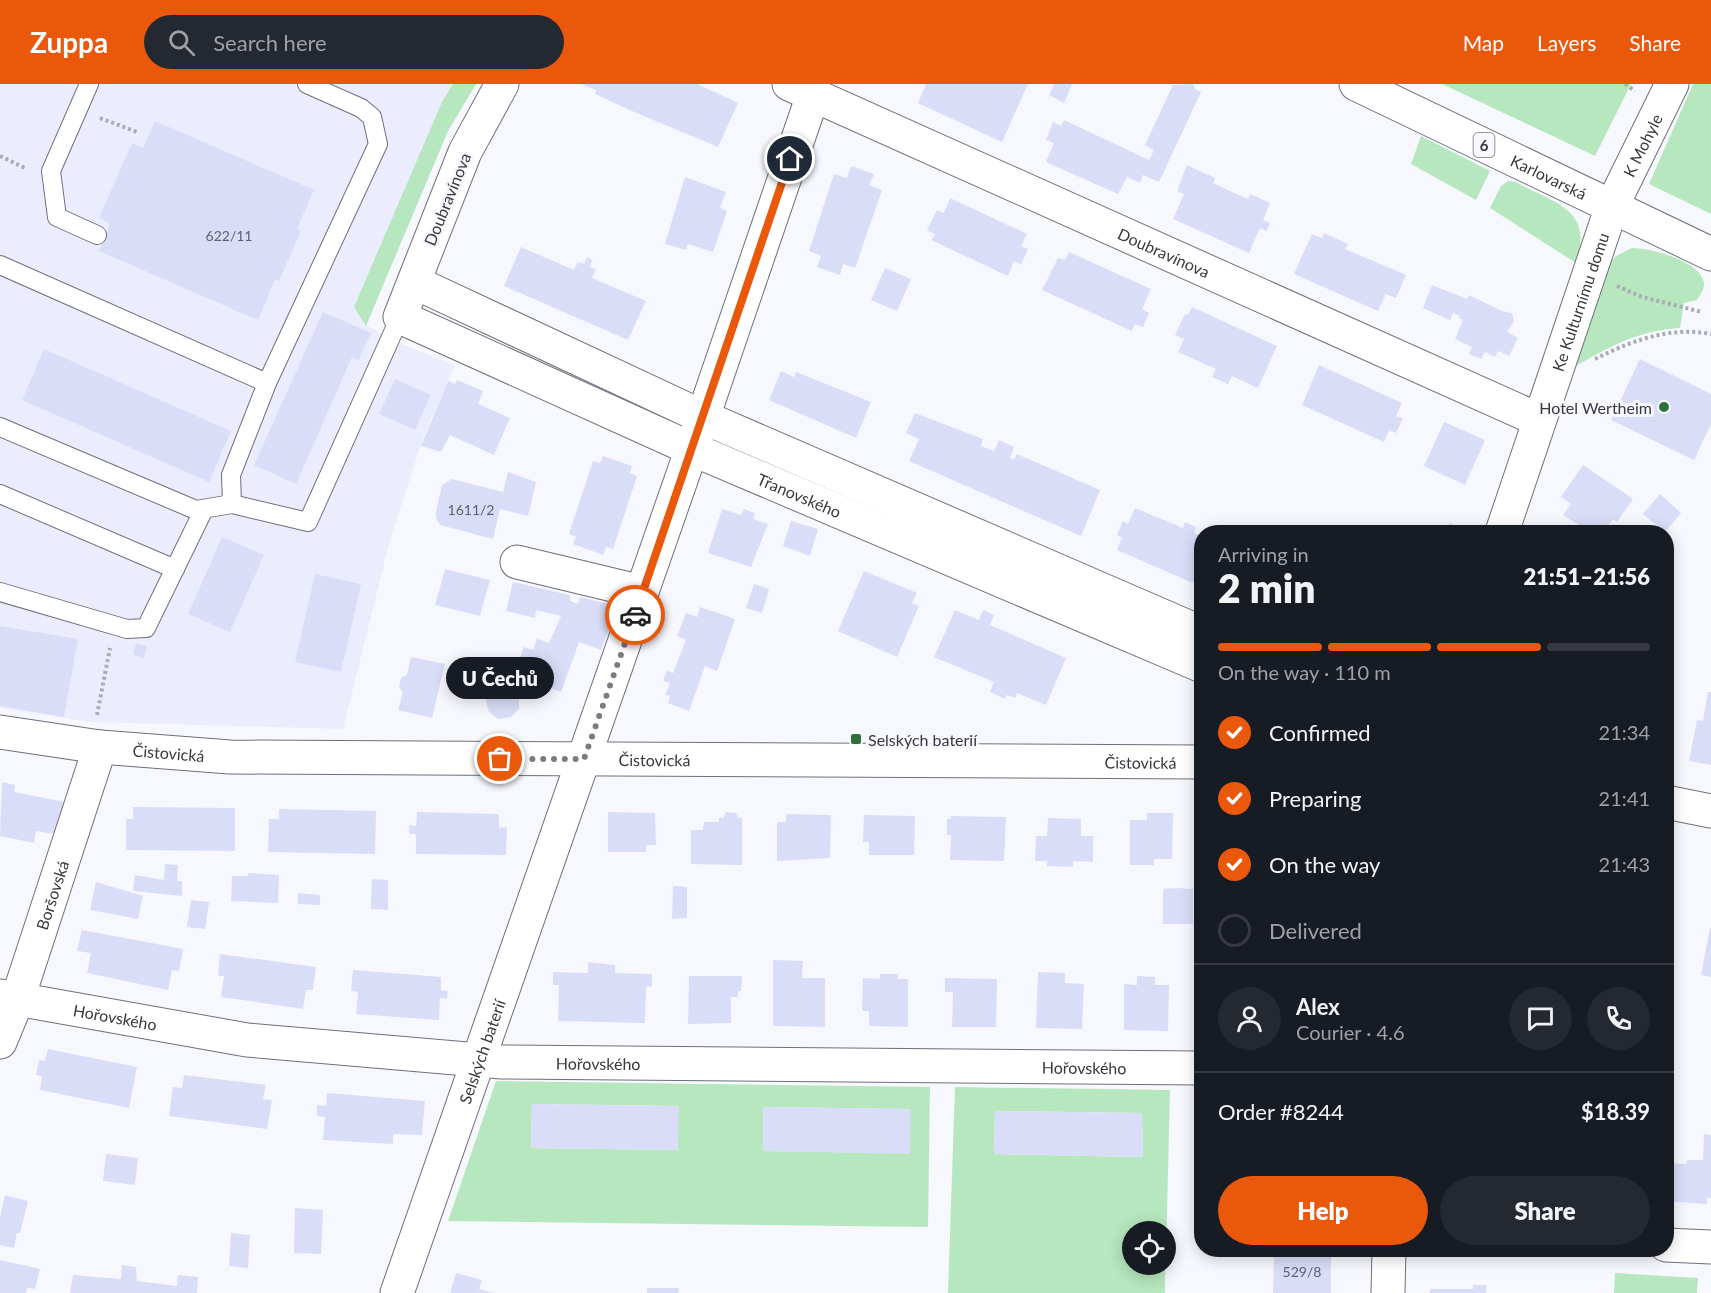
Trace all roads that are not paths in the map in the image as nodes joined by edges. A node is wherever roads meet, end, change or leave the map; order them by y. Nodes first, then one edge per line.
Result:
1 (89, 84) edge
2 (307, 84) edge
3 (502, 84) edge
4 (1356, 84) edge
5 (1672, 84) edge
6 (801, 90) edge
7 (1612, 206) junction
8 (97, 235) dead end
9 (1711, 254) edge
10 (0, 265) edge
11 (414, 282) junction
12 (400, 317) junction
13 (267, 382) junction
14 (703, 417) junction
15 (1539, 420) junction
16 (0, 427) edge
17 (692, 449) junction
18 (0, 494) edge
19 (232, 504) junction
20 (204, 509) junction
21 (1504, 525) edge
22 (517, 562) dead end
23 (175, 569) junction
24 (0, 592) edge
25 (642, 592) junction
26 (1194, 630) edge
27 (1194, 663) edge
28 (0, 732) edge
29 (100, 747) junction
30 (584, 759) junction
31 (1194, 762) edge
32 (1674, 804) edge
33 (1711, 811) edge
34 (8, 999) edge
35 (0, 1042) edge
36 (479, 1060) junction
37 (1194, 1068) edge
38 (1674, 1245) edge
39 (1711, 1247) edge
40 (1389, 1257) edge
41 (398, 1293) edge
42 (1388, 1293) edge

1 - 8 lane
2 - 13 lane
3 - 11 street, Doubravínova
4 - 7 street, Karlovarská / 6
5 - 7 street, K Mohyle
6 - 14 street, Selských baterií
6 - 15 street, Doubravínova
7 - 9 street, Karlovarská / 6
7 - 15 street, Ke Kulturnímu domu
10 - 13 lane
11 - 12 street, Doubravínova
11 - 14 street, Třanovského
12 - 17 street, Třanovského
12 - 19 lane
13 - 19 lane
14 - 17 street, Selských baterií
14 - 26 street, Třanovského
15 - 21 street, Ke Kulturnímu domu
16 - 20 lane
17 - 25 street, Selských baterií
17 - 27 street, Třanovského
18 - 23 lane
19 - 20 lane
20 - 23 lane
22 - 25 street
23 - 24 lane
25 - 30 street, Selských baterií
28 - 29 street, Čistovická
29 - 30 street, Čistovická
29 - 34 street, Boršovská
30 - 31 street, Čistovická
30 - 36 street, Selských baterií
32 - 33 street
34 - 35 street, Boršovská
34 - 36 street, Hořovského
36 - 37 street, Hořovského
36 - 41 street, Selských baterií
38 - 39 street
40 - 42 street

